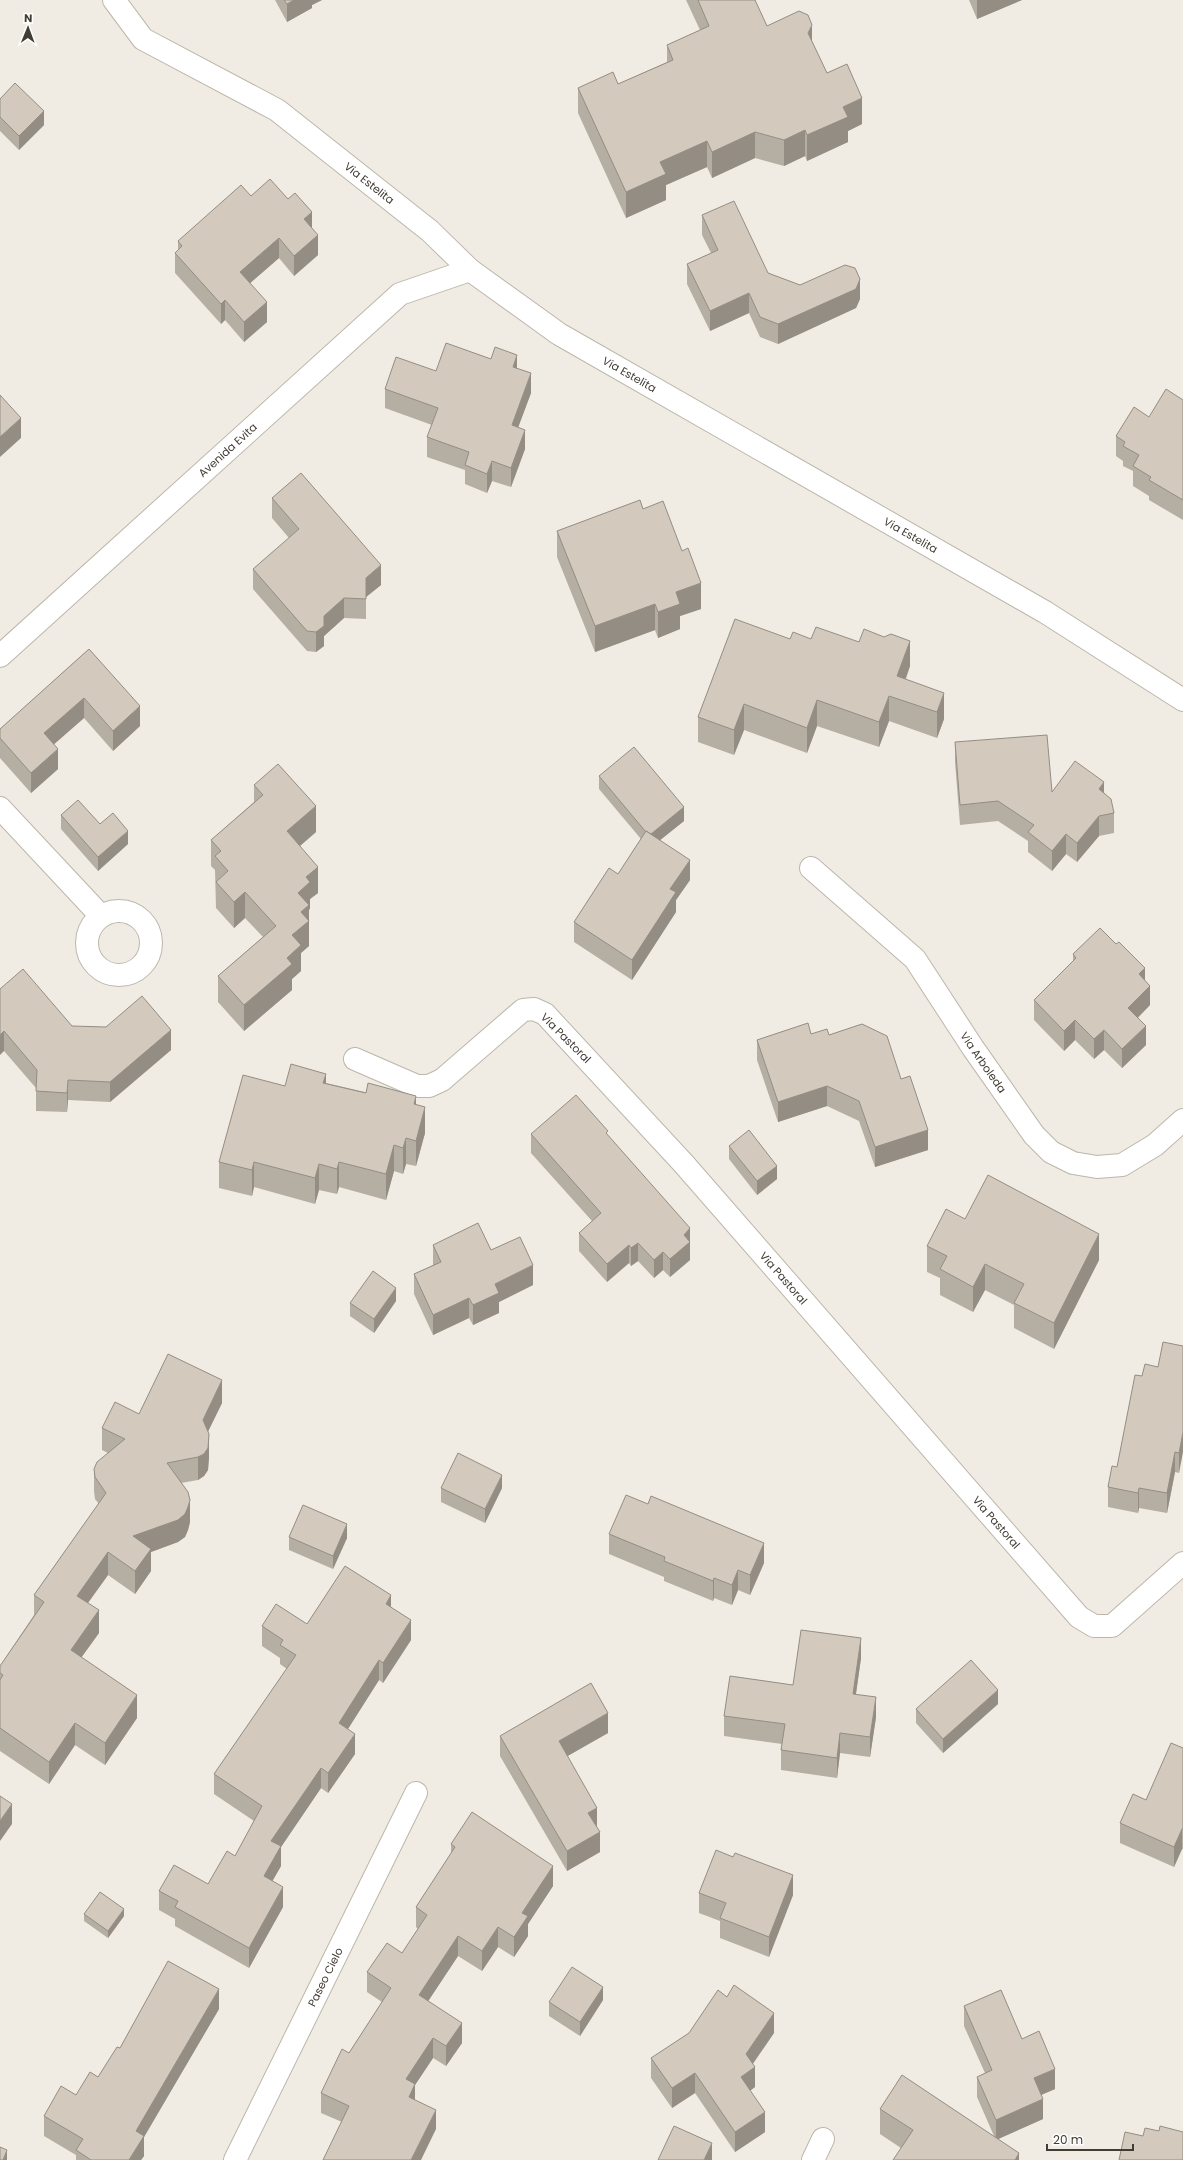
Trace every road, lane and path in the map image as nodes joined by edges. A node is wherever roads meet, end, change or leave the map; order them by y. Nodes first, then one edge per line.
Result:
1 (114, 0) edge
2 (470, 270) junction
3 (0, 656) edge
4 (1183, 700) edge
5 (0, 808) edge
6 (811, 868) dead end
7 (102, 916) dead end
8 (355, 1059) dead end
9 (1183, 1120) edge
10 (1183, 1563) edge
11 (416, 1793) dead end
12 (823, 2139) dead end
13 (235, 2160) edge
14 (813, 2160) edge

1 - 2 street, Via Estelita
2 - 3 street, Avenida Evita
2 - 4 street, Via Estelita
5 - 7 street
6 - 9 street, Via Arboleda
8 - 10 street, Via Pastoral
11 - 13 street, Paseo Cielo
12 - 14 street

